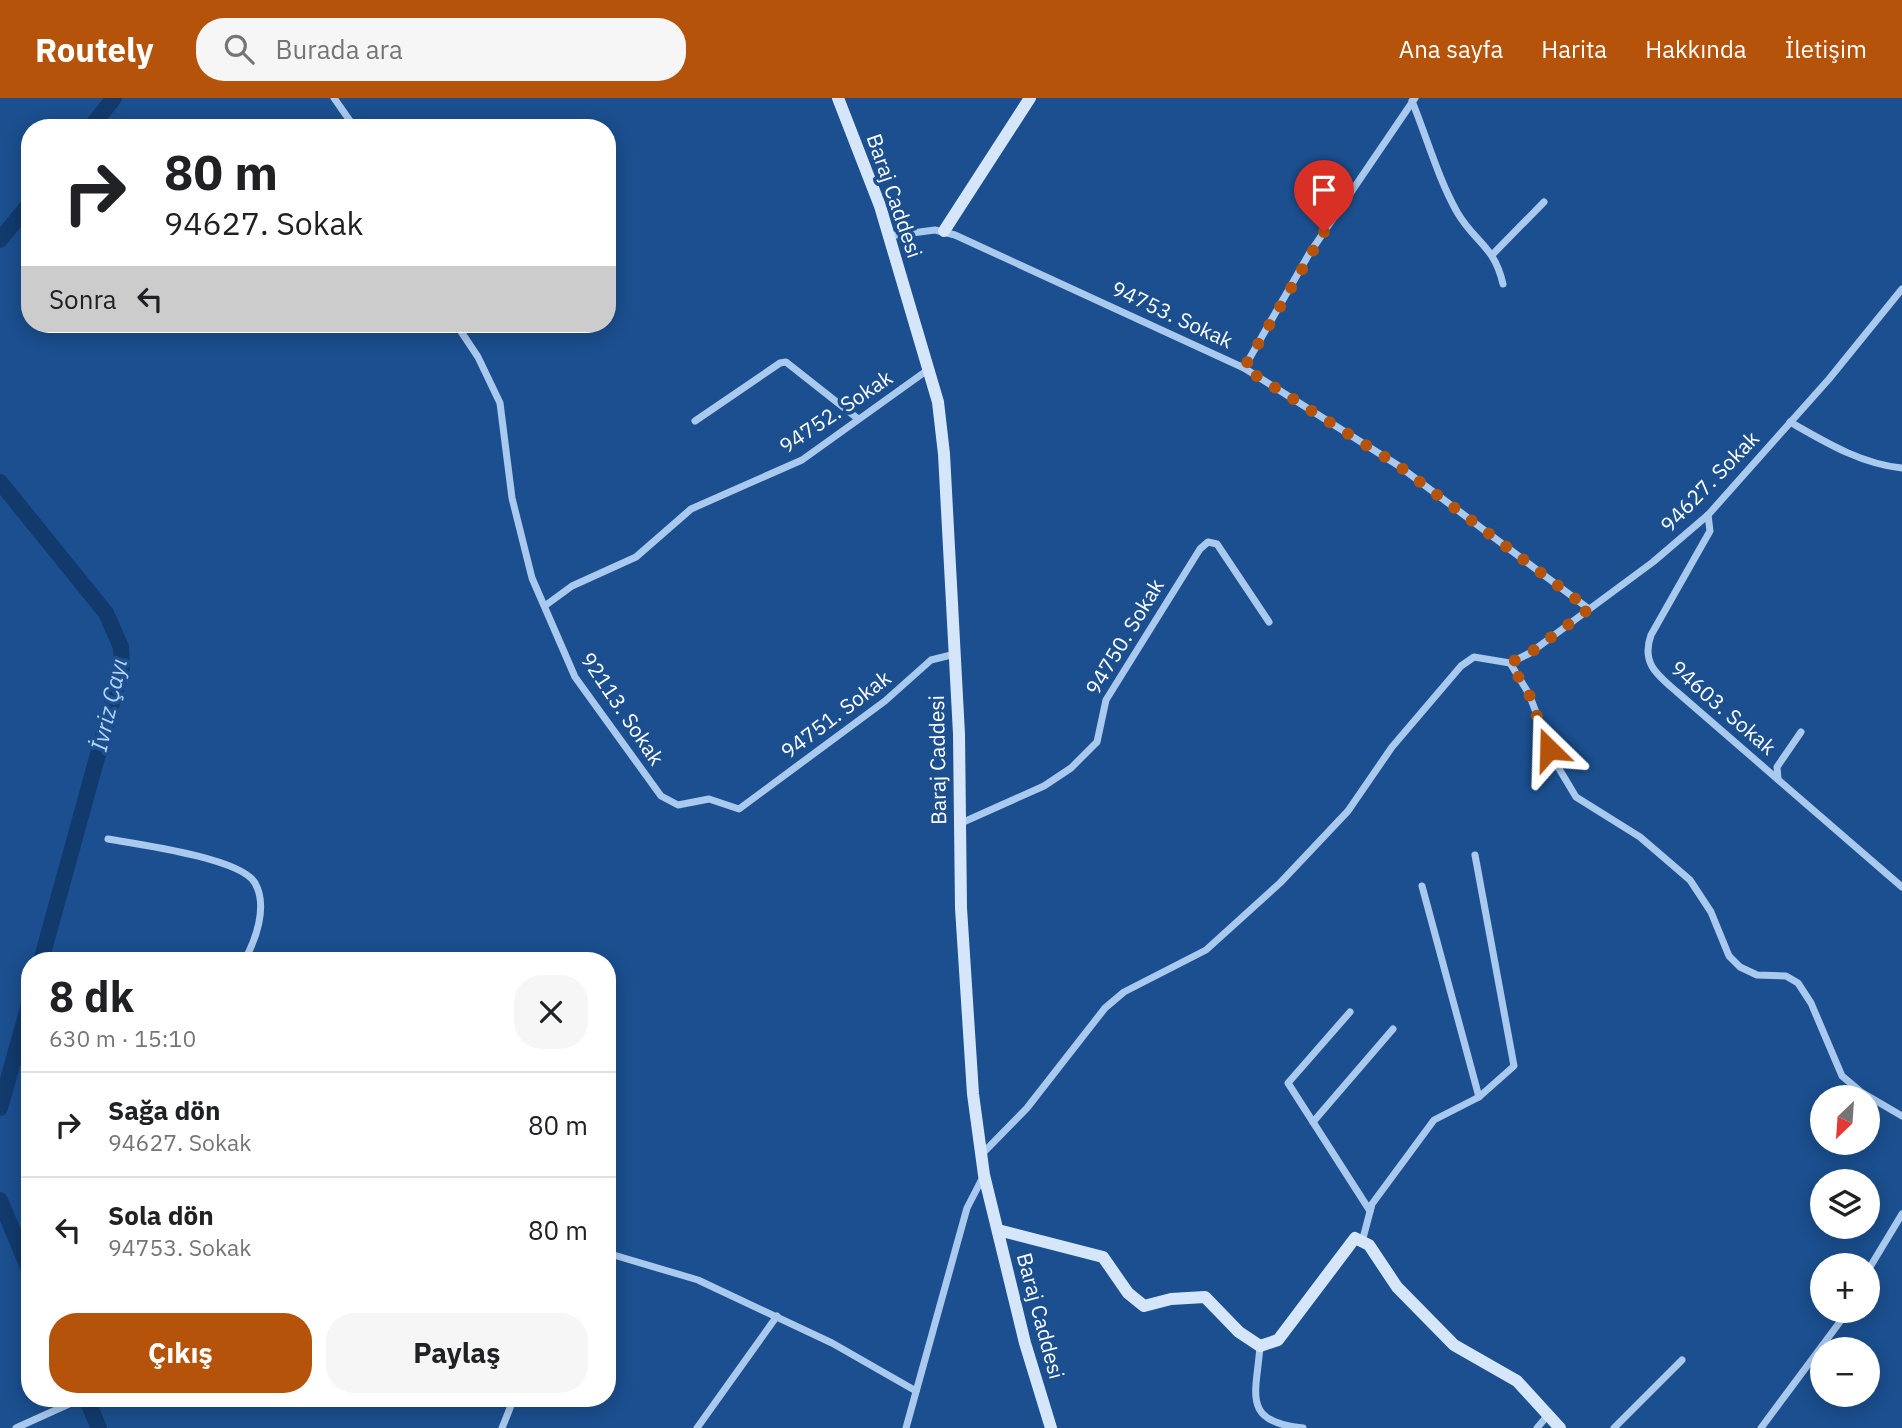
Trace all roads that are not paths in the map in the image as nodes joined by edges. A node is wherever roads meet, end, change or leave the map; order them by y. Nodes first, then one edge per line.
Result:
1 (334, 98) edge
2 (838, 98) edge
3 (1030, 98) edge
4 (1413, 99) edge
5 (349, 119) edge
6 (1544, 202) dead end
7 (944, 231) junction
8 (889, 236) junction
9 (1493, 254) junction
10 (1503, 284) dead end
11 (1902, 289) edge
12 (462, 333) edge
13 (1244, 368) junction
14 (929, 369) junction
15 (857, 418) junction
16 (695, 421) dead end
17 (1790, 422) junction
18 (1902, 468) edge
19 (1708, 515) junction
20 (546, 606) junction
21 (1589, 609) junction
22 (1269, 622) dead end
23 (955, 654) junction
24 (1510, 663) junction
25 (1801, 732) dead end
26 (1779, 780) junction
27 (739, 809) joint
28 (959, 824) junction
29 (108, 839) dead end
30 (1475, 855) dead end
31 (1422, 886) dead end
32 (1902, 887) edge
33 (247, 952) edge
34 (1350, 1012) dead end
35 (1393, 1029) dead end
36 (1479, 1097) junction
37 (1902, 1115) edge
38 (1313, 1122) junction
39 (981, 1155) junction
40 (984, 1175) junction
41 (1370, 1211) junction
42 (1902, 1214) edge
43 (998, 1230) junction
44 (1362, 1242) junction
45 (1878, 1253) edge
46 (616, 1255) edge
47 (777, 1316) junction
48 (1839, 1323) edge
49 (1260, 1346) junction
50 (1682, 1360) dead end
51 (916, 1391) junction
52 (62, 1407) edge
53 (510, 1407) edge
54 (1548, 1415) junction
55 (16, 1428) edge
56 (502, 1428) edge
57 (697, 1428) edge
58 (906, 1428) edge
59 (1051, 1428) edge
60 (1303, 1428) edge
61 (1537, 1428) edge
62 (1560, 1428) edge
63 (1614, 1428) edge
64 (1761, 1428) edge

1 - 5 street
2 - 8 main road, Baraj Caddesi
3 - 7 main road
4 - 9 street
4 - 13 street
6 - 9 street
7 - 8 street, 94753. Sokak
7 - 13 street, 94753. Sokak
8 - 14 main road, Baraj Caddesi
9 - 10 street
11 - 17 street, 94627. Sokak
12 - 20 street, 92113. Sokak
13 - 21 street, 94753. Sokak
14 - 15 street, 94752. Sokak
14 - 23 main road, Baraj Caddesi
15 - 16 street
15 - 20 street, 94752. Sokak
17 - 18 street
17 - 19 street, 94627. Sokak
19 - 21 street, 94627. Sokak
19 - 26 street, 94603. Sokak
20 - 27 street, 92113. Sokak
21 - 24 street, 94627. Sokak
22 - 28 street, 94750. Sokak
23 - 27 street, 94751. Sokak
23 - 28 main road, Baraj Caddesi
24 - 37 street
24 - 39 street
25 - 26 street
26 - 32 street, 94603. Sokak
28 - 39 main road, Baraj Caddesi
29 - 33 street
30 - 36 street
31 - 36 street
34 - 38 street
35 - 38 street
36 - 41 street
38 - 41 street
39 - 40 main road, Baraj Caddesi
40 - 43 main road, Baraj Caddesi
40 - 51 street
41 - 44 street
42 - 45 street
43 - 49 main road
43 - 59 main road, Baraj Caddesi
44 - 49 main road
44 - 54 main road
46 - 47 street
47 - 51 street
47 - 57 street
48 - 64 street
49 - 60 street
50 - 63 street
51 - 58 street
52 - 55 street
53 - 56 street
54 - 61 street
54 - 62 main road

